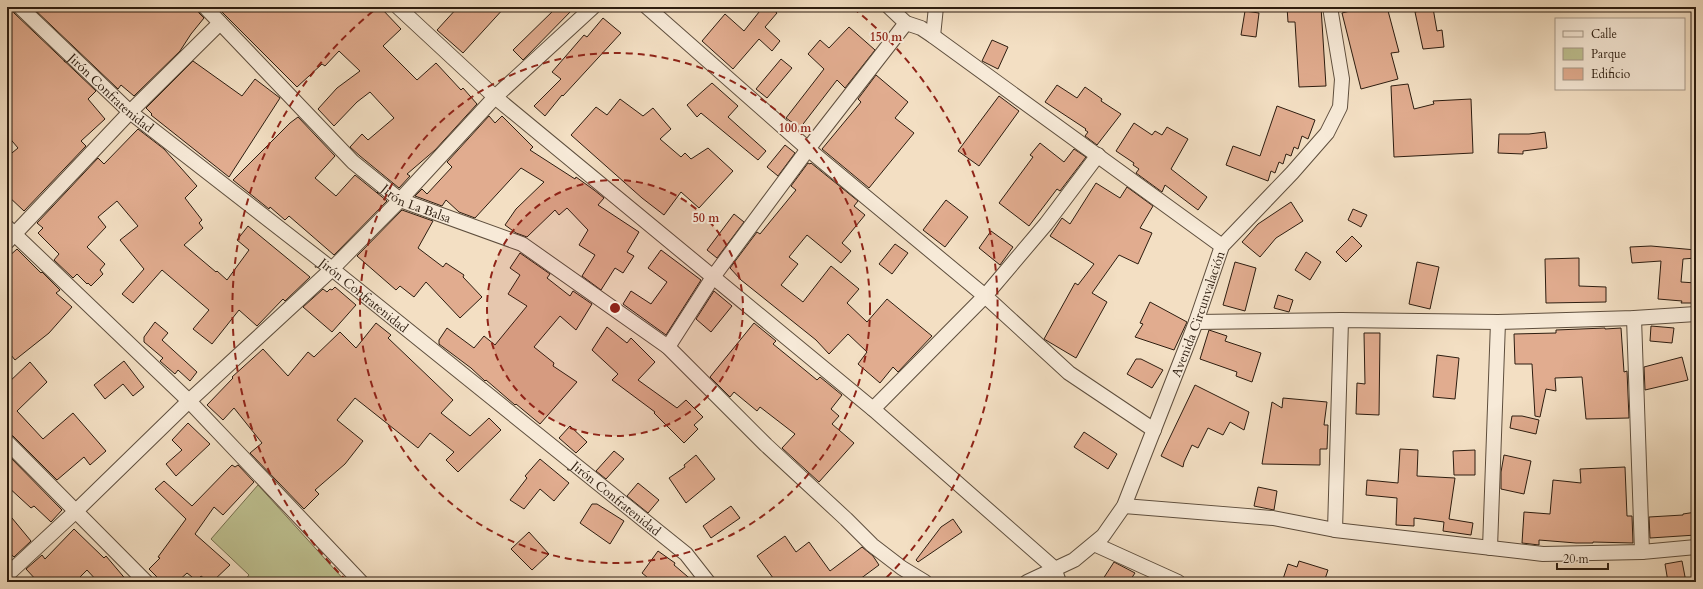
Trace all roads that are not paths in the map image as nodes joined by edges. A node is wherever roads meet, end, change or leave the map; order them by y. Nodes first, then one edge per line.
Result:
1 (20, 7) edge
2 (205, 7) edge
3 (398, 7) edge
4 (593, 7) edge
5 (647, 7) edge
6 (889, 7) edge
7 (936, 7) edge
8 (1330, 7) edge
9 (220, 22) junction
10 (906, 23) junction
11 (933, 36) junction
12 (496, 98) junction
13 (130, 112) junction
14 (808, 149) junction
15 (1098, 155) junction
16 (400, 200) junction
17 (9, 235) edge
18 (1222, 246) junction
19 (332, 269) junction
20 (713, 277) junction
21 (985, 296) junction
22 (1696, 314) edge
23 (1634, 318) junction
24 (1341, 320) junction
25 (1196, 322) junction
26 (1498, 322) junction
27 (668, 347) junction
28 (190, 401) junction
29 (873, 408) junction
30 (1154, 430) junction
31 (7, 442) edge
32 (1124, 506) junction
33 (76, 511) junction
34 (1335, 530) junction
35 (1094, 544) junction
36 (1696, 547) edge
37 (1490, 548) junction
38 (1642, 552) junction
39 (1054, 568) junction
40 (7, 575) edge
41 (146, 582) edge
42 (361, 582) edge
43 (708, 582) edge
44 (925, 582) edge
45 (1027, 582) edge
46 (1060, 582) edge
47 (1178, 582) edge

1 - 13 street, Jirón Confratenidad
2 - 9 street, Jirón La Balsa
3 - 12 street
4 - 12 street
5 - 14 street
6 - 10 street
7 - 11 street
8 - 18 street, Avenida Circunvalación
9 - 13 street
9 - 16 street, Jirón La Balsa
10 - 11 street
10 - 14 street
11 - 15 street
12 - 16 street
12 - 20 street
13 - 17 street
13 - 19 street, Jirón Confratenidad
14 - 20 street
14 - 21 street
15 - 18 street
15 - 21 street
16 - 19 street
16 - 27 street, Jirón La Balsa
17 - 28 street
18 - 25 street, Avenida Circunvalación
19 - 28 street
19 - 43 street, Jirón Confratenidad
20 - 27 street
20 - 29 street
21 - 29 street
21 - 30 street
22 - 23 street
23 - 26 street
23 - 38 street
24 - 25 street
24 - 26 street
24 - 34 street
25 - 30 street, Avenida Circunvalación
26 - 37 street
27 - 44 street, Jirón La Balsa
28 - 33 street
28 - 42 street
29 - 39 street
30 - 32 street, Avenida Circunvalación
31 - 33 street
32 - 34 street
32 - 35 street, Avenida Circunvalación
33 - 40 street
33 - 41 street
34 - 37 street
35 - 39 street, Avenida Circunvalación
35 - 47 street
36 - 38 street
37 - 38 street
39 - 45 street, Avenida Circunvalación
39 - 46 street

